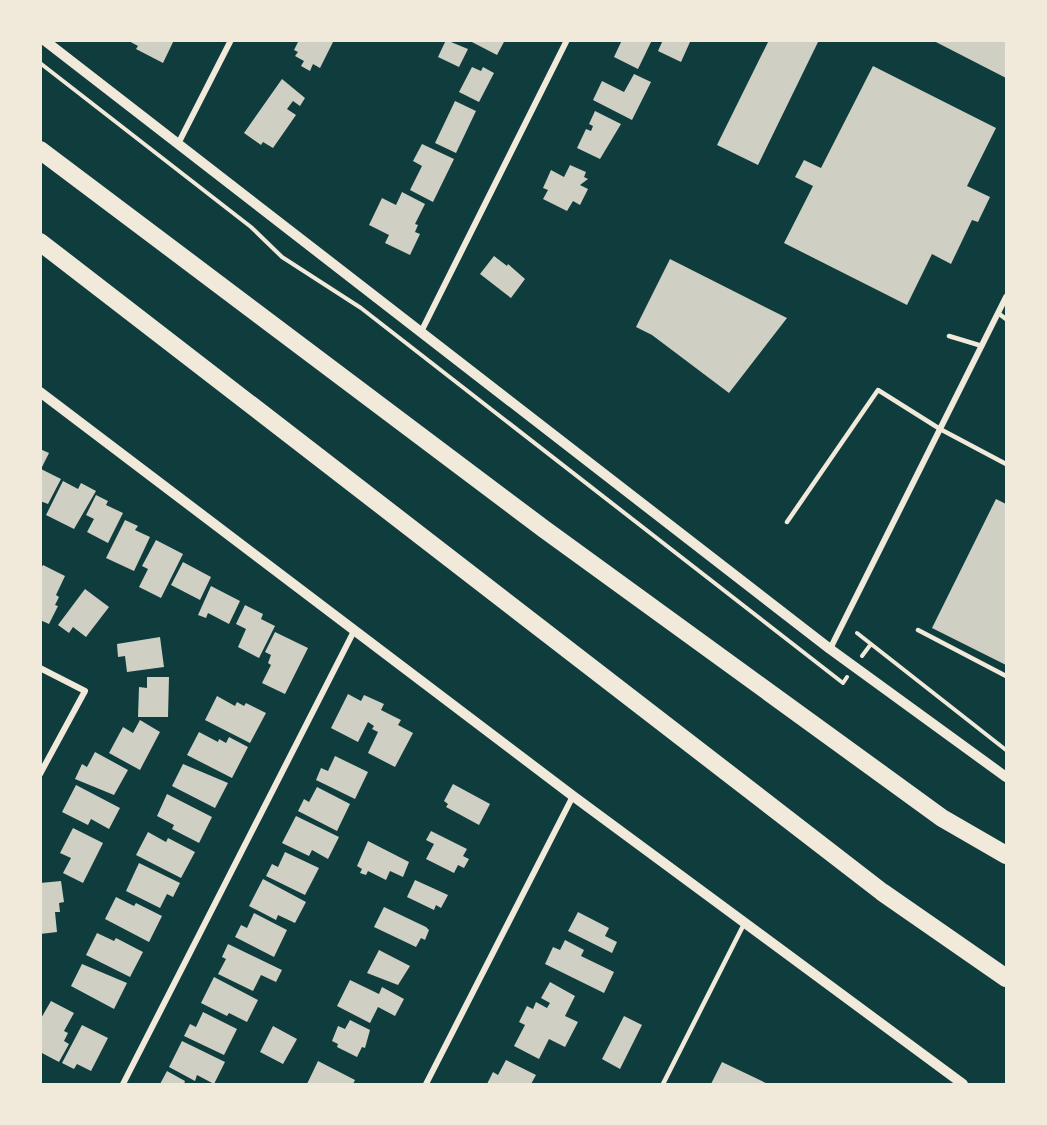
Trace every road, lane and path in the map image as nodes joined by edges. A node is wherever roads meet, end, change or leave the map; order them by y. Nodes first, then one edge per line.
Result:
1 (44, 40) edge
2 (231, 40) edge
3 (567, 40) edge
4 (40, 63) edge
5 (178, 144) junction
6 (40, 150) edge
7 (40, 242) edge
8 (1006, 297) edge
9 (998, 314) junction
10 (1006, 319) edge
11 (420, 332) junction
12 (949, 336) dead end
13 (982, 346) junction
14 (40, 392) edge
15 (940, 429) junction
16 (1006, 464) edge
17 (788, 522) dead end
18 (918, 630) dead end
19 (354, 631) junction
20 (857, 633) dead end
21 (871, 644) junction
22 (830, 649) junction
23 (861, 657) dead end
24 (40, 668) edge
25 (1006, 675) edge
26 (847, 677) dead end
27 (1006, 750) edge
28 (40, 774) edge
29 (1006, 777) edge
30 (573, 796) junction
31 (1006, 855) edge
32 (744, 924) junction
33 (1006, 978) edge
34 (123, 1084) edge
35 (426, 1084) edge
36 (663, 1084) edge
37 (963, 1084) edge

1 - 5 street
2 - 5 street
3 - 11 street
4 - 26 path
5 - 11 street
6 - 31 highway
7 - 33 highway
8 - 9 street
9 - 10 lane
9 - 13 street
11 - 22 street
12 - 13 lane
13 - 15 street
14 - 19 street
15 - 16 lane
15 - 17 lane
15 - 22 street
18 - 25 lane
19 - 30 street
19 - 34 street
20 - 21 path
21 - 23 path
21 - 27 path
22 - 29 street
24 - 28 street
30 - 32 street
30 - 35 street
32 - 36 lane
32 - 37 street

